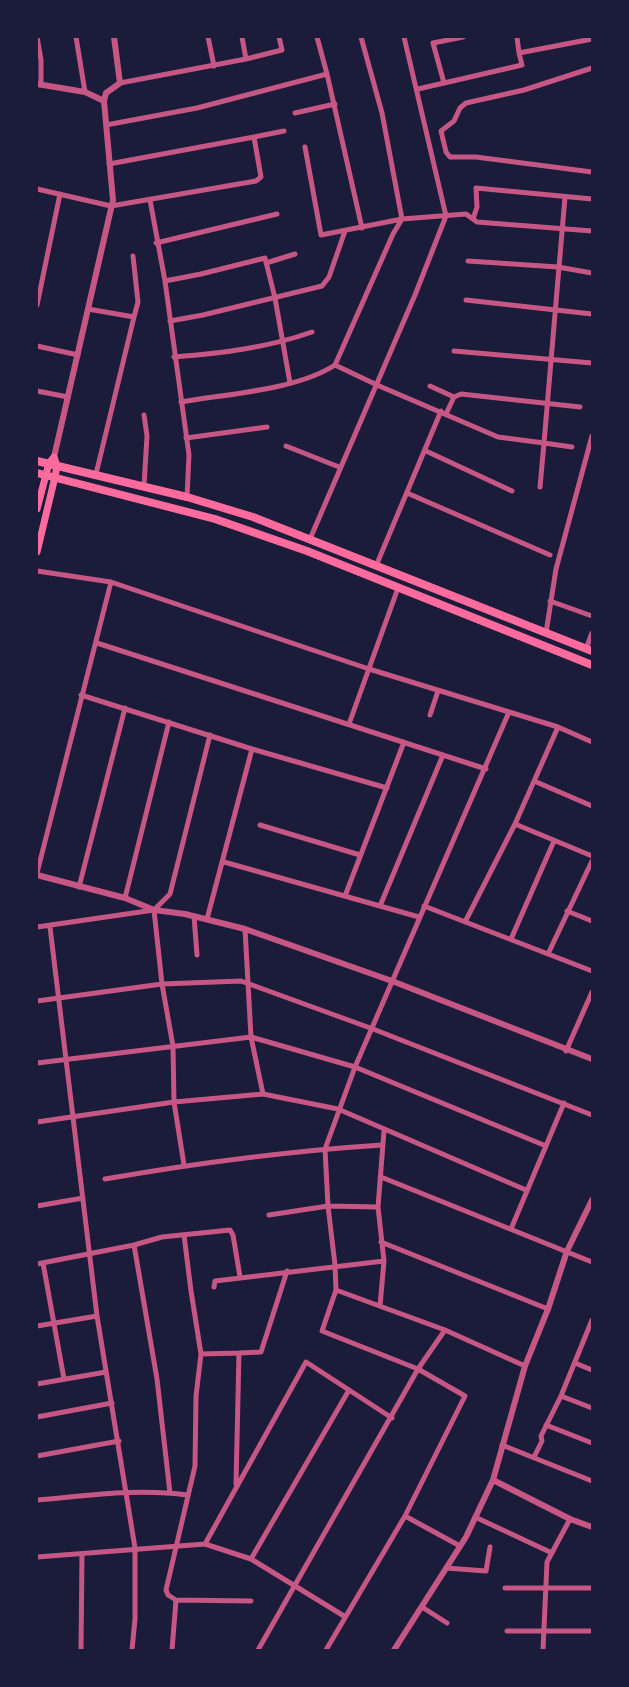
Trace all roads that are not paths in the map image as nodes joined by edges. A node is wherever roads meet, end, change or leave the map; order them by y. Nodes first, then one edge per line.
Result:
1 (37, 37) edge
2 (76, 37) edge
3 (114, 37) edge
4 (208, 37) edge
5 (242, 37) edge
6 (279, 37) edge
7 (317, 37) edge
8 (361, 37) edge
9 (404, 37) edge
10 (463, 37) edge
11 (517, 37) edge
12 (592, 39) edge
13 (519, 52) junction
14 (246, 59) junction
15 (214, 66) junction
16 (592, 68) edge
17 (327, 74) junction
18 (120, 83) junction
19 (444, 83) junction
20 (39, 85) edge
21 (418, 89) junction
22 (85, 92) junction
23 (104, 101) junction
24 (335, 104) junction
25 (295, 113) dead end
26 (106, 125) junction
27 (284, 131) dead end
28 (254, 137) junction
29 (442, 140) junction
30 (430, 141) junction
31 (305, 147) dead end
32 (110, 164) junction
33 (592, 172) edge
34 (37, 189) edge
35 (60, 194) junction
36 (565, 197) junction
37 (592, 199) edge
38 (150, 200) junction
39 (111, 206) junction
40 (277, 214) dead end
41 (446, 216) junction
42 (402, 219) junction
43 (473, 219) junction
44 (362, 228) junction
45 (562, 229) junction
46 (345, 231) junction
47 (592, 231) edge
48 (156, 243) junction
49 (295, 254) dead end
50 (133, 256) dead end
51 (468, 261) dead end
52 (266, 263) junction
53 (558, 267) junction
54 (592, 273) edge
55 (165, 281) junction
56 (275, 298) junction
57 (466, 300) dead end
58 (37, 305) edge
59 (88, 309) junction
60 (555, 310) junction
61 (592, 314) edge
62 (135, 317) junction
63 (170, 321) junction
64 (312, 332) dead end
65 (281, 343) junction
66 (37, 346) edge
67 (454, 351) dead end
68 (78, 355) junction
69 (174, 357) junction
70 (551, 360) junction
71 (592, 363) edge
72 (335, 365) junction
73 (290, 383) junction
74 (377, 385) junction
75 (430, 386) dead end
76 (37, 391) edge
77 (68, 397) junction
78 (454, 397) junction
79 (181, 402) junction
80 (548, 402) junction
81 (580, 407) dead end
82 (444, 412) junction
83 (144, 415) dead end
84 (267, 427) dead end
85 (592, 436) edge
86 (186, 438) junction
87 (544, 443) junction
88 (286, 446) dead end
89 (572, 447) dead end
90 (426, 450) junction
91 (37, 461) edge
92 (53, 462) junction
93 (340, 467) junction
94 (41, 474) edge
95 (96, 474) junction
96 (55, 477) junction
97 (144, 486) junction
98 (540, 487) dead end
99 (512, 491) dead end
100 (407, 493) junction
101 (187, 497) junction
102 (37, 509) edge
103 (310, 539) junction
104 (37, 552) edge
105 (550, 555) dead end
106 (376, 566) junction
107 (37, 571) edge
108 (111, 582) junction
109 (398, 588) junction
110 (550, 601) junction
111 (592, 616) edge
112 (546, 633) junction
113 (592, 633) edge
114 (97, 643) junction
115 (589, 650) edge
116 (592, 665) edge
117 (369, 668) junction
118 (438, 691) junction
119 (81, 695) junction
120 (125, 708) junction
121 (509, 712) junction
122 (430, 715) dead end
123 (169, 722) junction
124 (349, 724) junction
125 (558, 727) junction
126 (210, 736) junction
127 (592, 741) edge
128 (404, 743) junction
129 (252, 749) junction
130 (443, 755) junction
131 (486, 769) junction
132 (534, 781) junction
133 (387, 788) junction
134 (592, 806) edge
135 (515, 824) junction
136 (260, 825) dead end
137 (554, 841) junction
138 (360, 855) junction
139 (592, 859) edge
140 (224, 862) junction
141 (37, 874) edge
142 (79, 887) junction
143 (345, 896) junction
144 (125, 898) junction
145 (380, 906) junction
146 (424, 906) junction
147 (154, 910) junction
148 (567, 911) junction
149 (194, 916) junction
150 (419, 917) junction
151 (207, 919) junction
152 (592, 921) edge
153 (465, 922) junction
154 (37, 927) edge
155 (50, 927) junction
156 (245, 929) junction
157 (511, 939) junction
158 (548, 954) junction
159 (197, 955) dead end
160 (592, 971) edge
161 (392, 981) junction
162 (162, 984) junction
163 (247, 984) junction
164 (592, 992) edge
165 (58, 998) junction
166 (37, 1001) edge
167 (373, 1028) junction
168 (251, 1037) junction
169 (173, 1046) junction
170 (566, 1051) junction
171 (65, 1058) junction
172 (592, 1059) edge
173 (37, 1063) edge
174 (355, 1068) junction
175 (263, 1094) junction
176 (174, 1102) junction
177 (564, 1103) junction
178 (338, 1109) junction
179 (592, 1115) edge
180 (73, 1116) junction
181 (37, 1122) edge
182 (384, 1131) junction
183 (382, 1145) junction
184 (546, 1146) junction
185 (325, 1149) junction
186 (184, 1166) junction
187 (381, 1177) junction
188 (105, 1179) dead end
189 (526, 1190) junction
190 (83, 1198) junction
191 (591, 1204) edge
192 (37, 1206) edge
193 (328, 1206) junction
194 (378, 1207) junction
195 (269, 1215) dead end
196 (511, 1229) junction
197 (184, 1235) junction
198 (381, 1242) junction
199 (134, 1245) junction
200 (567, 1251) junction
201 (90, 1254) junction
202 (384, 1261) junction
203 (592, 1262) edge
204 (40, 1263) edge
205 (335, 1265) junction
206 (288, 1271) junction
207 (240, 1277) junction
208 (214, 1287) dead end
209 (335, 1290) junction
210 (380, 1306) junction
211 (548, 1309) junction
212 (97, 1315) junction
213 (592, 1320) edge
214 (53, 1323) junction
215 (37, 1326) edge
216 (445, 1330) junction
217 (590, 1333) edge
218 (239, 1353) junction
219 (201, 1354) junction
220 (575, 1363) junction
221 (526, 1366) junction
222 (418, 1369) junction
223 (592, 1370) edge
224 (106, 1372) junction
225 (64, 1379) junction
226 (37, 1384) edge
227 (349, 1390) junction
228 (561, 1396) junction
229 (112, 1403) junction
230 (592, 1408) edge
231 (37, 1417) edge
232 (392, 1418) junction
233 (546, 1425) junction
234 (119, 1441) junction
235 (592, 1443) edge
236 (502, 1445) junction
237 (37, 1456) edge
238 (534, 1457) junction
239 (493, 1480) junction
240 (592, 1481) edge
241 (236, 1486) junction
242 (127, 1493) junction
243 (170, 1493) junction
244 (187, 1496) junction
245 (37, 1500) edge
246 (405, 1516) junction
247 (475, 1517) junction
248 (570, 1519) junction
249 (592, 1527) edge
250 (205, 1544) junction
251 (460, 1546) junction
252 (490, 1546) dead end
253 (135, 1548) junction
254 (175, 1548) junction
255 (552, 1553) junction
256 (82, 1554) junction
257 (37, 1557) edge
258 (251, 1559) junction
259 (446, 1568) junction
260 (296, 1587) junction
261 (544, 1587) junction
262 (505, 1588) dead end
263 (592, 1588) edge
264 (176, 1600) junction
265 (251, 1601) dead end
266 (422, 1606) junction
267 (344, 1616) junction
268 (447, 1623) dead end
269 (543, 1630) junction
270 (507, 1631) dead end
271 (592, 1631) edge
272 (81, 1650) edge
273 (132, 1650) edge
274 (172, 1650) edge
275 (258, 1650) edge
276 (326, 1650) edge
277 (394, 1650) edge
278 (542, 1650) edge

1 - 20 street
2 - 22 street
3 - 18 street
4 - 15 street
5 - 14 street
6 - 14 street
7 - 17 street
8 - 42 street
9 - 21 street
10 - 19 street
11 - 13 street
12 - 13 street
13 - 19 street
14 - 15 street
15 - 18 street
16 - 29 street
17 - 24 street
17 - 26 street
18 - 23 street
19 - 21 street
20 - 22 street
21 - 30 street
22 - 23 street
23 - 26 street
24 - 25 street
24 - 44 street
26 - 32 street
27 - 28 street
28 - 32 street
28 - 38 street
29 - 30 street
29 - 33 street
30 - 41 street
31 - 46 street
32 - 39 street
34 - 35 street
35 - 39 street
35 - 58 street
36 - 37 street
36 - 43 street
36 - 45 street
38 - 39 street
38 - 48 street
39 - 59 street
40 - 48 street
41 - 42 street
41 - 43 street
41 - 74 street
42 - 44 street
42 - 72 street
43 - 45 street
44 - 46 street
45 - 47 street
45 - 53 street
46 - 56 street
48 - 55 street
49 - 52 street
50 - 62 street
51 - 53 street
52 - 55 street
52 - 56 street
53 - 54 street
53 - 60 street
55 - 63 street
56 - 63 street
56 - 65 street
57 - 60 street
59 - 62 street
59 - 68 street
60 - 61 street
60 - 70 street
62 - 95 street
63 - 69 street
64 - 65 street
65 - 69 street
65 - 73 street
66 - 68 street
67 - 70 street
68 - 77 street
69 - 79 street
70 - 71 street
70 - 80 street
72 - 73 street
72 - 74 street
73 - 79 street
74 - 82 street
74 - 93 street
75 - 78 street
76 - 77 street
77 - 92 street
78 - 80 street
78 - 82 street
79 - 86 street
80 - 81 street
80 - 87 street
82 - 87 street
82 - 90 street
83 - 97 street
84 - 86 street
85 - 110 street
86 - 101 street
87 - 89 street
87 - 98 street
88 - 93 street
90 - 99 street
90 - 100 street
91 - 92 highway
92 - 94 main road
92 - 95 highway
92 - 96 main road
93 - 103 street
94 - 96 highway
94 - 102 main road
95 - 97 highway
96 - 104 main road
96 - 109 highway
97 - 101 highway
100 - 105 street
100 - 106 street
101 - 103 highway
103 - 106 highway
106 - 112 highway
107 - 108 street
108 - 114 street
108 - 117 street
109 - 116 highway
109 - 117 street
110 - 111 street
110 - 112 street
112 - 115 highway
113 - 115 street
114 - 119 street
114 - 124 street
117 - 118 street
117 - 124 street
118 - 121 street
118 - 122 street
119 - 120 street
119 - 141 street
120 - 123 street
120 - 142 street
121 - 125 street
121 - 131 street
123 - 126 street
123 - 144 street
124 - 128 street
125 - 127 street
125 - 132 street
126 - 129 street
126 - 147 street
128 - 130 street
128 - 133 street
129 - 133 street
129 - 140 street
130 - 131 street
130 - 145 street
131 - 146 street
132 - 134 street
132 - 135 street
133 - 138 street
135 - 137 street
135 - 153 street
136 - 138 street
137 - 139 street
137 - 157 street
138 - 143 street
139 - 148 street
140 - 143 street
140 - 151 street
141 - 142 street
142 - 144 street
143 - 145 street
144 - 147 street
145 - 150 street
146 - 150 street
146 - 153 street
147 - 149 street
147 - 155 street
147 - 162 street
148 - 152 street
148 - 158 street
149 - 151 street
149 - 159 street
150 - 161 street
151 - 156 street
153 - 157 street
154 - 155 street
155 - 165 street
156 - 161 street
156 - 163 street
157 - 158 street
158 - 160 street
161 - 167 street
161 - 170 street
162 - 163 street
162 - 165 street
162 - 169 street
163 - 167 street
163 - 168 street
164 - 170 street
165 - 166 street
165 - 171 street
167 - 174 street
167 - 177 street
168 - 169 street
168 - 174 street
168 - 175 street
169 - 171 street
169 - 176 street
170 - 172 street
171 - 173 street
171 - 180 street
174 - 178 street
174 - 184 street
175 - 176 street
175 - 178 street
176 - 180 street
176 - 186 street
177 - 179 street
177 - 184 street
178 - 182 street
178 - 185 street
180 - 181 street
180 - 190 street
182 - 183 street
182 - 189 street
183 - 185 street
183 - 187 street
184 - 189 street
185 - 186 street
185 - 193 street
186 - 188 street
187 - 194 street
187 - 196 street
189 - 196 street
190 - 192 street
190 - 201 street
191 - 200 street
193 - 194 street
193 - 195 street
193 - 205 street
194 - 198 street
196 - 200 street
197 - 199 street
197 - 207 street
197 - 219 street
198 - 202 street
198 - 211 street
199 - 201 street
199 - 243 street
200 - 203 street
200 - 211 street
201 - 204 street
201 - 212 street
202 - 205 street
202 - 210 street
204 - 214 street
205 - 206 street
205 - 209 street
206 - 207 street
206 - 218 street
207 - 208 street
209 - 210 street
209 - 222 street
210 - 216 street
211 - 221 street
212 - 214 street
212 - 224 street
213 - 217 street
214 - 215 street
214 - 225 street
216 - 221 street
216 - 222 street
217 - 220 street
218 - 219 street
218 - 241 street
219 - 244 street
220 - 223 street
220 - 228 street
221 - 236 street
222 - 232 street
222 - 246 street
224 - 225 street
224 - 229 street
225 - 226 street
227 - 232 street
227 - 241 street
227 - 258 street
228 - 230 street
228 - 233 street
229 - 231 street
229 - 234 street
232 - 260 street
233 - 235 street
233 - 238 street
234 - 237 street
234 - 242 street
236 - 238 street
236 - 239 street
238 - 240 street
239 - 247 street
239 - 248 street
241 - 250 street
242 - 243 street
242 - 245 street
242 - 253 street
243 - 244 street
244 - 254 street
246 - 251 street
246 - 267 street
247 - 251 street
247 - 255 street
248 - 249 street
248 - 255 street
250 - 254 street
250 - 258 street
251 - 259 street
252 - 259 street
253 - 254 street
253 - 256 street
253 - 273 street
254 - 264 street
255 - 261 street
256 - 257 street
256 - 272 street
258 - 260 street
259 - 266 street
260 - 267 street
260 - 275 street
261 - 262 street
261 - 263 street
261 - 269 street
264 - 265 street
264 - 274 street
266 - 268 street
266 - 277 street
267 - 276 street
269 - 270 street
269 - 271 street
269 - 278 street

